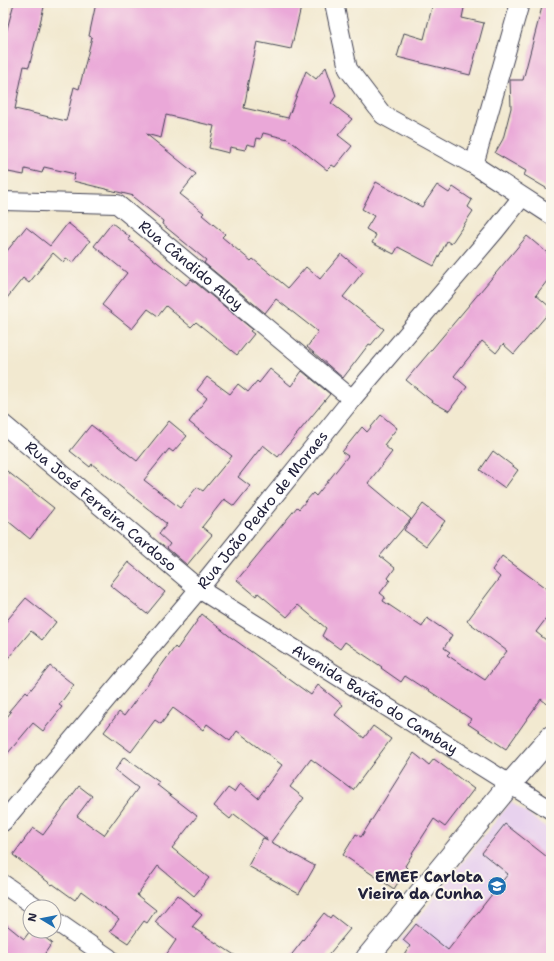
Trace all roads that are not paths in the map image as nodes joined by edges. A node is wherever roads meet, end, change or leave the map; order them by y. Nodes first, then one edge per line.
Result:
1 (334, 3) edge
2 (520, 3) edge
3 (474, 165) junction
4 (522, 197) junction
5 (3, 201) edge
6 (551, 215) edge
7 (352, 399) junction
8 (3, 424) edge
9 (199, 589) junction
10 (551, 737) edge
11 (510, 784) junction
12 (551, 810) edge
13 (3, 822) edge
14 (3, 884) edge
15 (25, 899) edge
16 (62, 926) edge
17 (109, 958) edge
18 (367, 958) edge

1 - 3 street
2 - 3 street
3 - 4 street
4 - 6 street
4 - 7 street, Rua João Pedro de Moraes
5 - 7 street, Rua Cândido Aloy
7 - 9 street, Rua João Pedro de Moraes
8 - 9 street, Rua José Ferreira Cardoso
9 - 11 street, Avenida Barão do Cambay
9 - 13 street, Rua João Pedro de Moraes
10 - 11 street
11 - 12 street, Avenida Barão do Cambay
11 - 18 street
14 - 15 street
16 - 17 street

